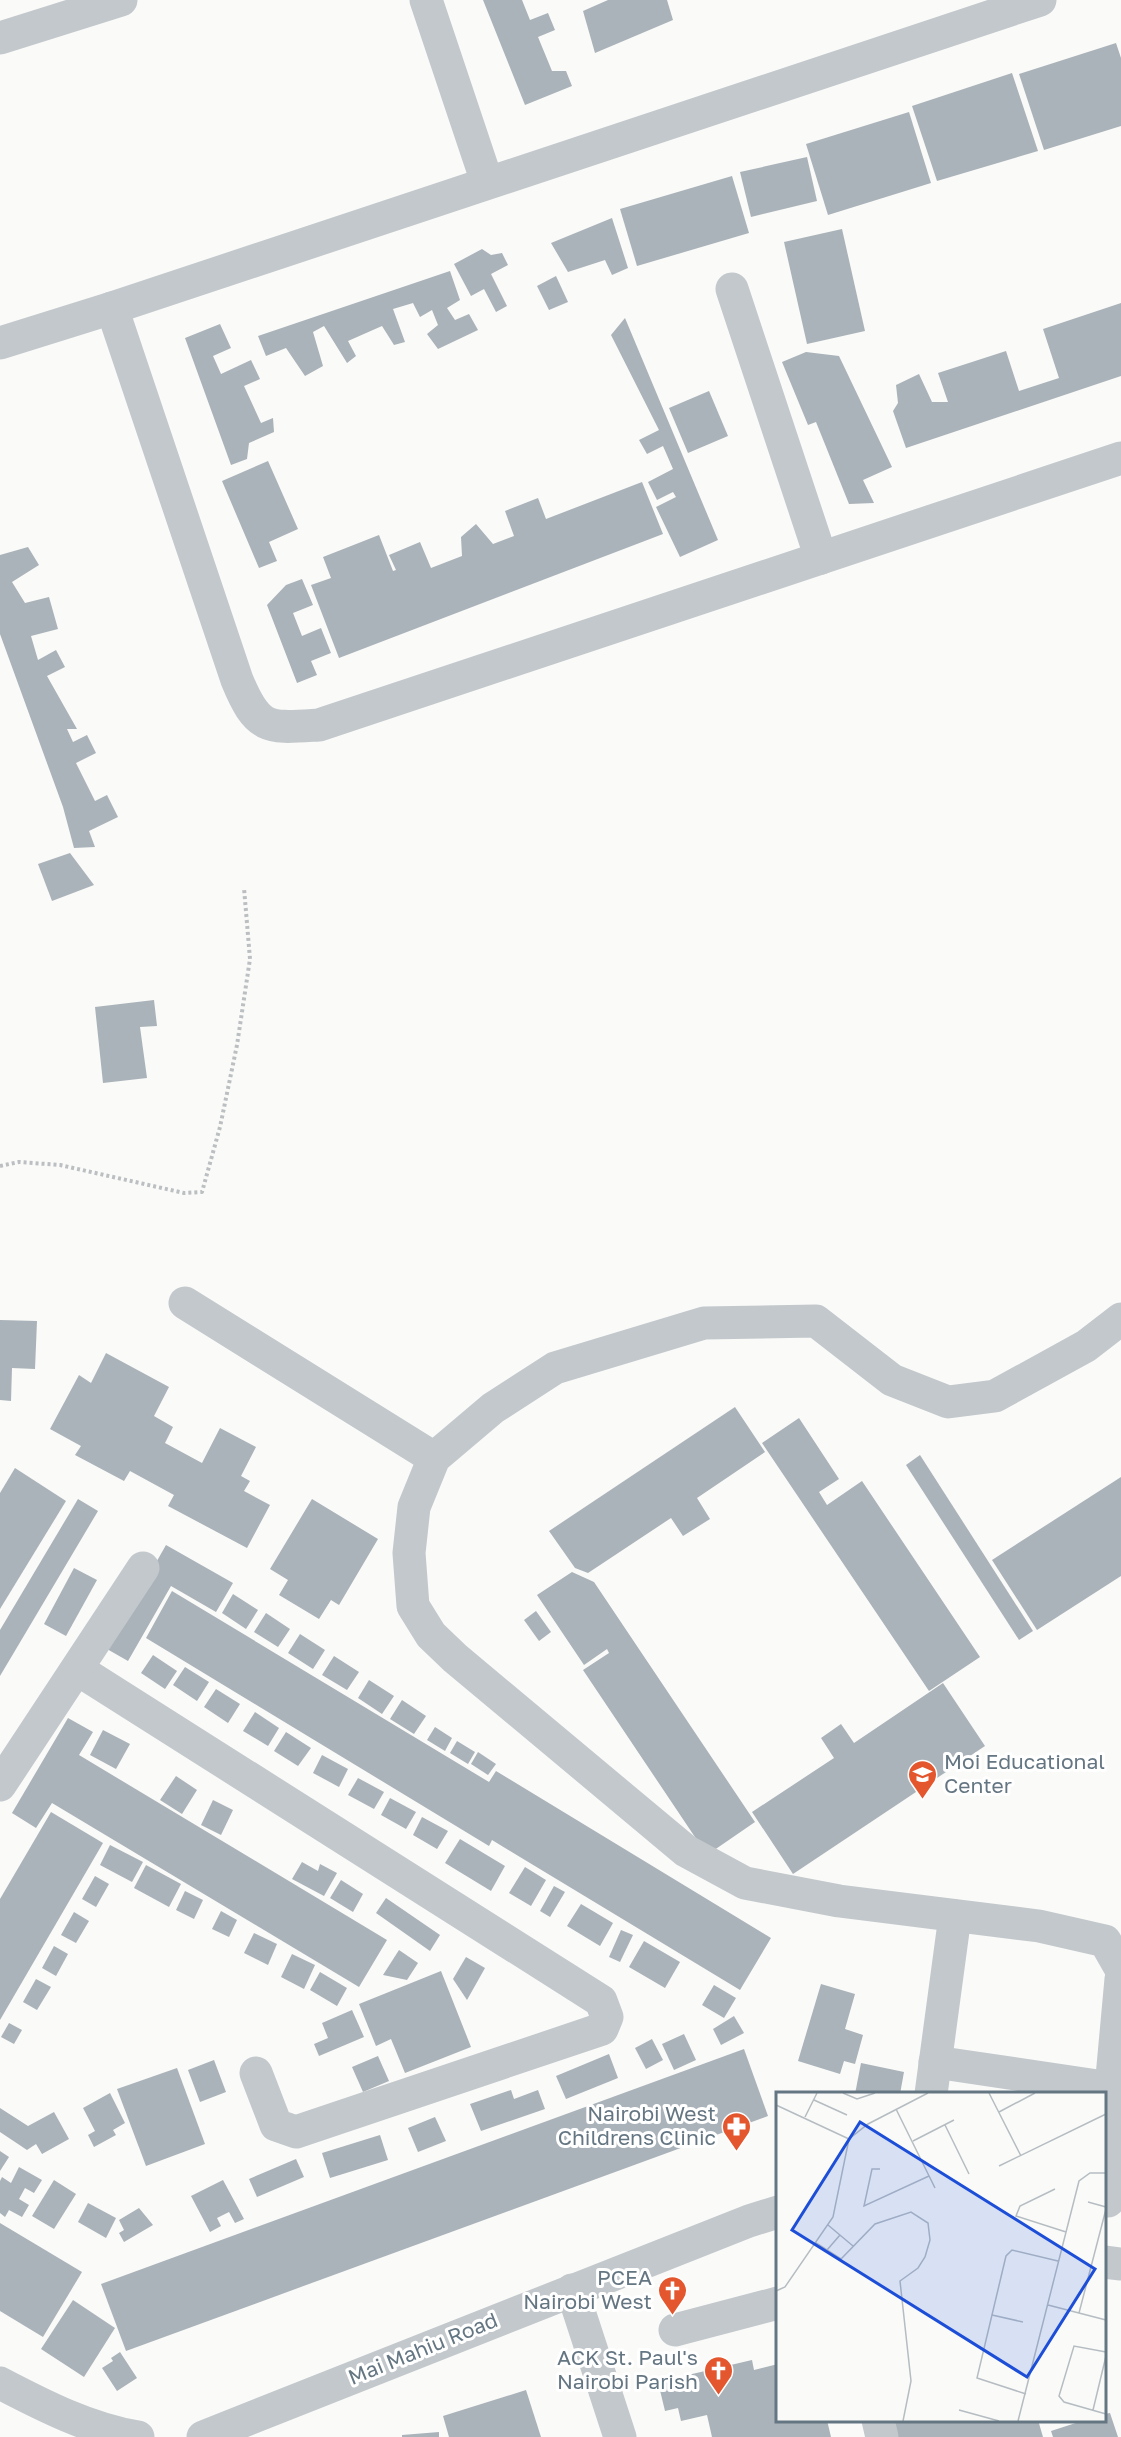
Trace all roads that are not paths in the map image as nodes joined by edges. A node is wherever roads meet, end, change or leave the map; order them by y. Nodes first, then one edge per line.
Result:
1 (121, 0) edge
2 (426, 0) edge
3 (1040, 0) edge
4 (0, 38) edge
5 (487, 182) junction
6 (732, 289) dead end
7 (112, 308) junction
8 (0, 343) edge
9 (1121, 458) edge
10 (821, 558) junction
11 (185, 1302) dead end
12 (1121, 1319) edge
13 (434, 1458) junction
14 (143, 1568) dead end
15 (77, 1669) junction
16 (0, 1785) edge
17 (955, 1916) junction
18 (1121, 1969) edge
19 (1121, 1978) edge
20 (256, 2073) dead end
21 (933, 2078) edge
22 (1111, 2088) junction
23 (1111, 2201) edge
24 (776, 2212) edge
25 (1106, 2262) edge
26 (1121, 2264) edge
27 (572, 2290) junction
28 (776, 2303) edge
29 (675, 2330) dead end
30 (0, 2383) edge
31 (878, 2422) edge
32 (138, 2437) edge
33 (203, 2437) edge
34 (620, 2437) edge
35 (882, 2437) edge

1 - 4 street
2 - 5 street
3 - 5 street
5 - 7 street
6 - 10 street
7 - 8 street
7 - 10 street
9 - 10 street
11 - 13 street
12 - 13 street
13 - 17 street
14 - 15 street
15 - 16 street
15 - 20 street
17 - 18 street
17 - 21 street
19 - 22 street
21 - 22 street
22 - 23 street
24 - 27 street, Mai Mahiu Road
25 - 26 street
27 - 33 street, Mai Mahiu Road
27 - 34 street
28 - 29 street
30 - 32 street
31 - 35 street

